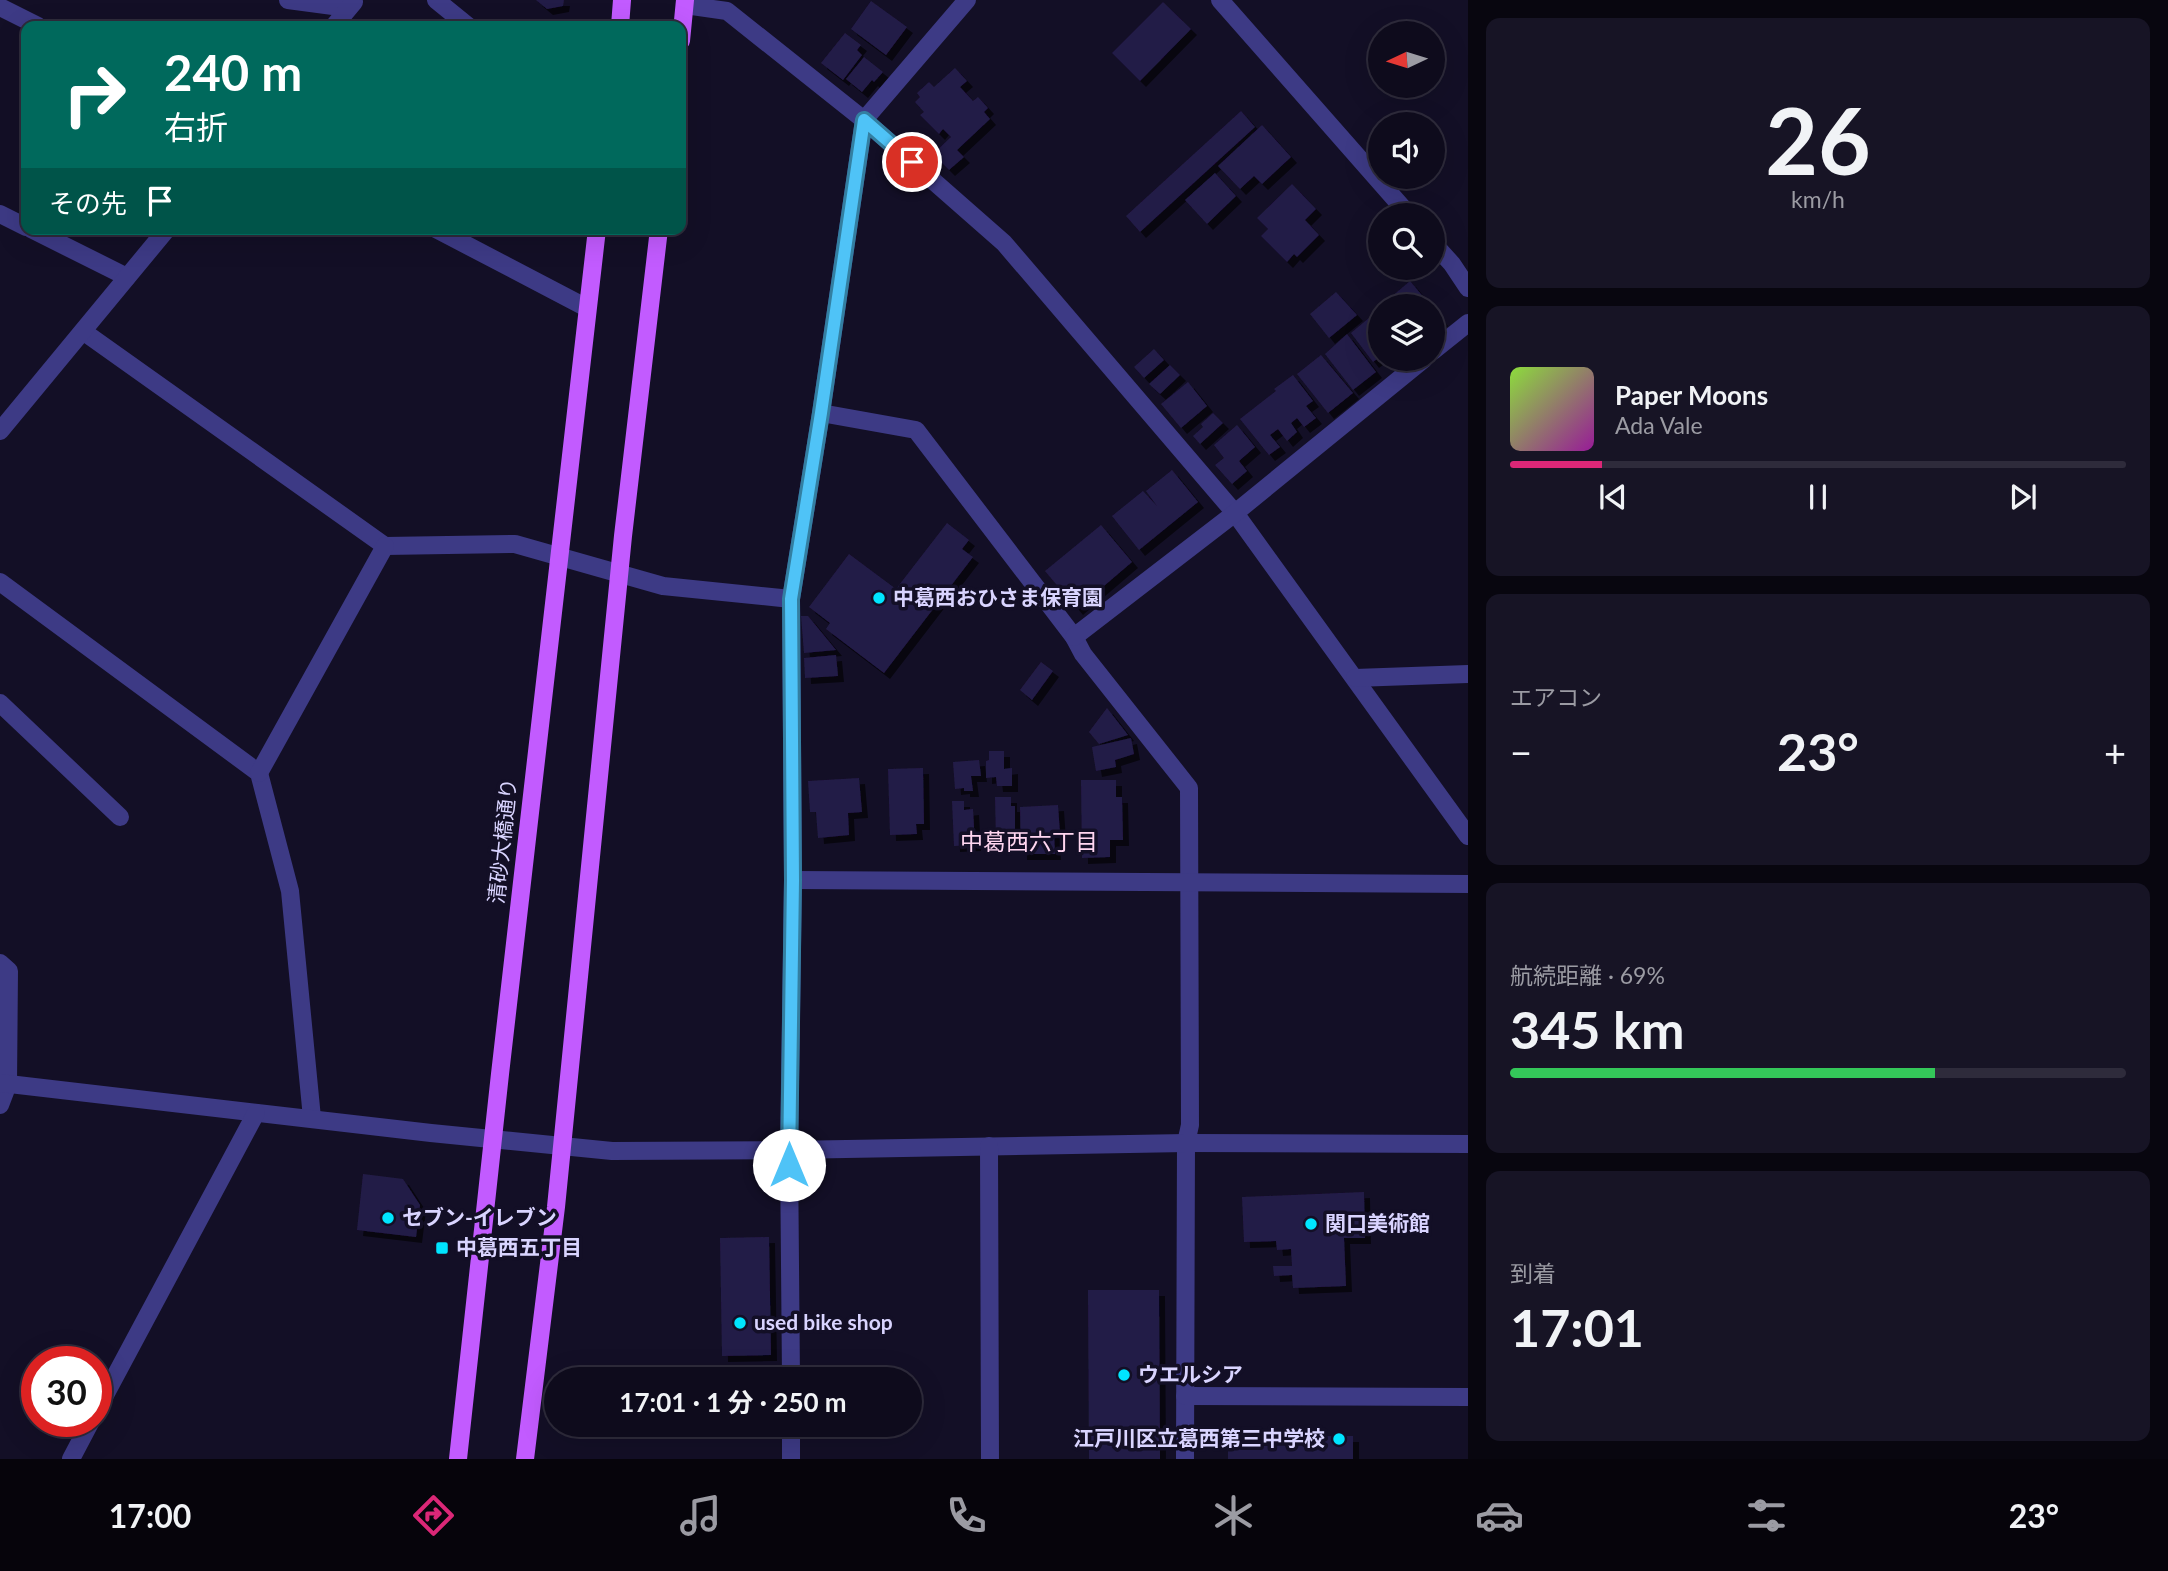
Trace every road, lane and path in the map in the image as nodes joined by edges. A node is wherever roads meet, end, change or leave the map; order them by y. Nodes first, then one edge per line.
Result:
1 (288, 0) edge
2 (436, 0) edge
3 (622, 0) edge
4 (967, 0) edge
5 (1220, 0) edge
6 (685, 3) edge
7 (352, 4) edge
8 (0, 7) edge
9 (28, 21) edge
10 (338, 21) edge
11 (462, 21) edge
12 (620, 21) edge
13 (683, 21) edge
14 (864, 120) junction
15 (1398, 203) edge
16 (0, 214) edge
17 (21, 224) edge
18 (43, 235) edge
19 (162, 235) edge
20 (447, 235) edge
21 (596, 235) edge
22 (658, 235) edge
23 (1445, 251) edge
24 (1460, 262) edge
25 (127, 277) junction
26 (1468, 288) edge
27 (587, 309) junction
28 (1468, 323) edge
29 (84, 332) junction
30 (1445, 341) edge
31 (1409, 371) edge
32 (821, 413) junction
33 (0, 431) edge
34 (1235, 513) junction
35 (386, 546) junction
36 (559, 557) junction
37 (620, 574) junction
38 (0, 582) edge
39 (791, 599) junction
40 (1074, 636) junction
41 (1468, 674) edge
42 (1356, 678) junction
43 (0, 703) edge
44 (259, 773) junction
45 (120, 817) dead end
46 (1468, 836) edge
47 (793, 880) junction
48 (1189, 882) junction
49 (1468, 884) edge
50 (0, 963) edge
51 (4, 1084) edge
52 (0, 1105) edge
53 (256, 1112) junction
54 (312, 1118) junction
55 (493, 1138) junction
56 (1186, 1143) junction
57 (1468, 1144) edge
58 (562, 1145) junction
59 (989, 1146) junction
60 (789, 1150) junction
61 (791, 1367) edge
62 (112, 1382) edge
63 (1185, 1396) junction
64 (1468, 1397) edge
65 (83, 1437) edge
66 (791, 1437) edge
67 (71, 1459) edge
68 (458, 1459) edge
69 (526, 1459) edge
70 (791, 1459) edge
71 (990, 1459) edge
72 (1185, 1459) edge

1 - 7 street
2 - 11 street
3 - 12 main road
4 - 14 street
5 - 15 street
6 - 13 main road
6 - 14 street
7 - 10 street
8 - 9 street
14 - 32 street
14 - 34 street
16 - 17 street
18 - 25 street
19 - 25 street
20 - 27 street
21 - 27 main road, 清砂大橋通り
22 - 37 main road
23 - 24 street
24 - 26 street
25 - 29 street
27 - 36 main road, 清砂大橋通り
28 - 30 street
29 - 33 street
29 - 35 street
31 - 34 street
32 - 39 street
32 - 40 street
34 - 40 street
34 - 42 street
35 - 36 street
35 - 44 street
36 - 37 street
36 - 55 main road, 清砂大橋通り
37 - 39 street
37 - 58 main road
38 - 44 street
39 - 47 street
40 - 48 street
41 - 42 street
42 - 46 street
43 - 45 street
44 - 54 street
47 - 48 street
47 - 60 street
48 - 49 street
48 - 56 street
50 - 51 street
51 - 52 street
51 - 53 street
53 - 54 street
53 - 62 street
54 - 55 street
55 - 58 street
55 - 68 main road, 清砂大橋通り
56 - 57 street
56 - 59 street
56 - 63 street
58 - 60 street
58 - 69 main road
59 - 60 street
59 - 71 street
60 - 61 street
63 - 64 street
63 - 72 street
65 - 67 street
66 - 70 street

